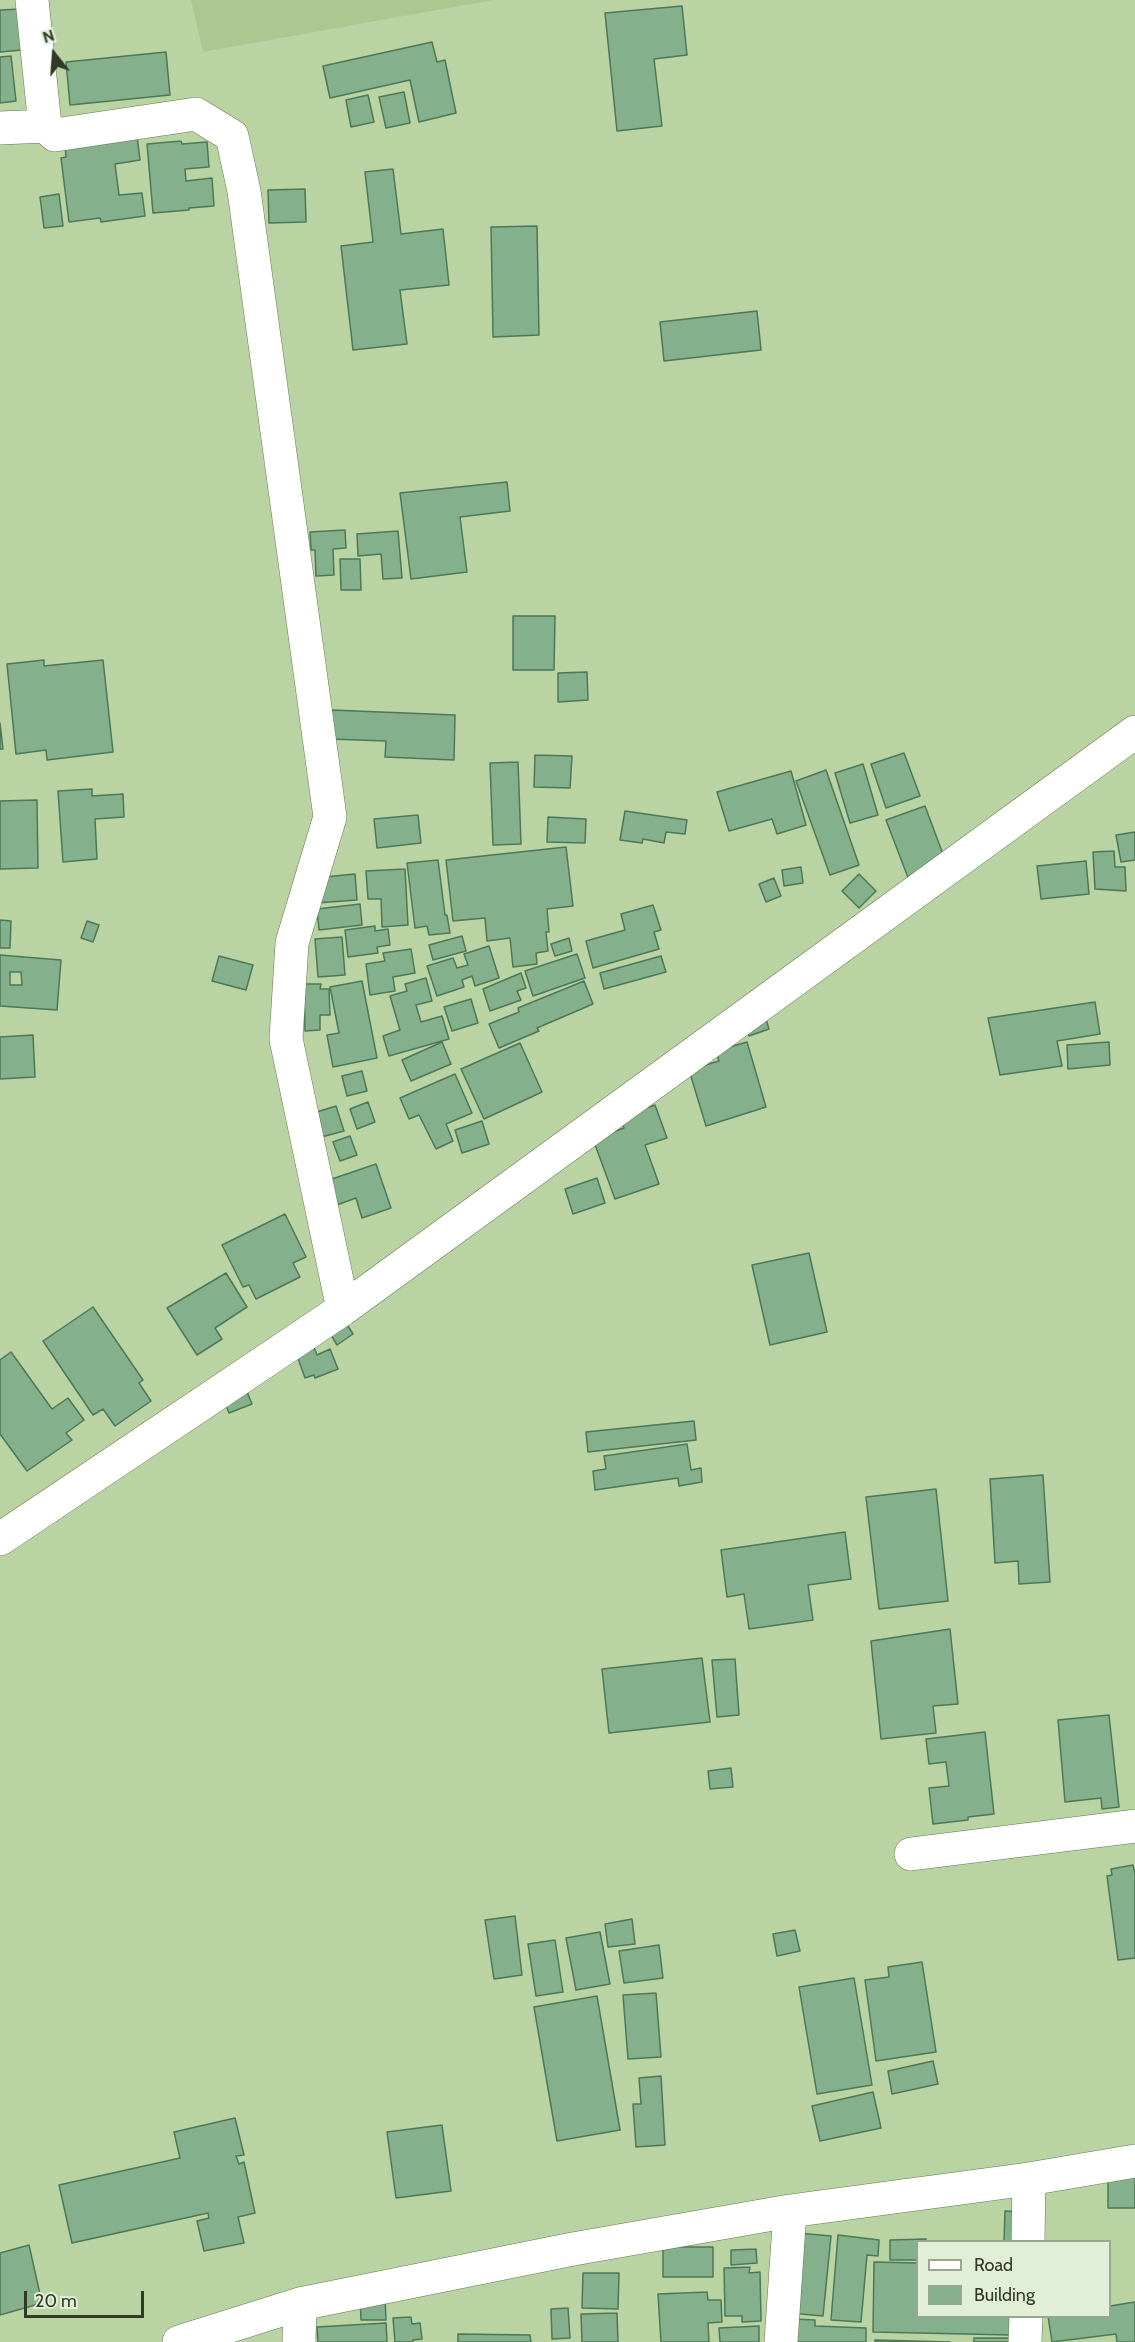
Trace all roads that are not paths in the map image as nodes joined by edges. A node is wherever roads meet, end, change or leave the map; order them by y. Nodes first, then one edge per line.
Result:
1 (32, 0) edge
2 (45, 126) junction
3 (0, 128) edge
4 (1135, 732) edge
5 (343, 1309) junction
6 (0, 1539) edge
7 (1135, 1826) edge
8 (911, 1854) dead end
9 (1135, 2161) edge
10 (1029, 2179) junction
11 (790, 2211) junction
12 (1028, 2240) edge
13 (300, 2304) junction
14 (1026, 2318) edge
15 (179, 2342) edge
16 (299, 2342) edge
17 (782, 2342) edge
18 (1025, 2342) edge

1 - 2 street
2 - 3 street
2 - 5 street
4 - 5 street
5 - 6 street
7 - 8 street
9 - 10 street
10 - 11 street
10 - 12 street
11 - 13 street
11 - 17 street
13 - 15 street
13 - 16 street
14 - 18 street

